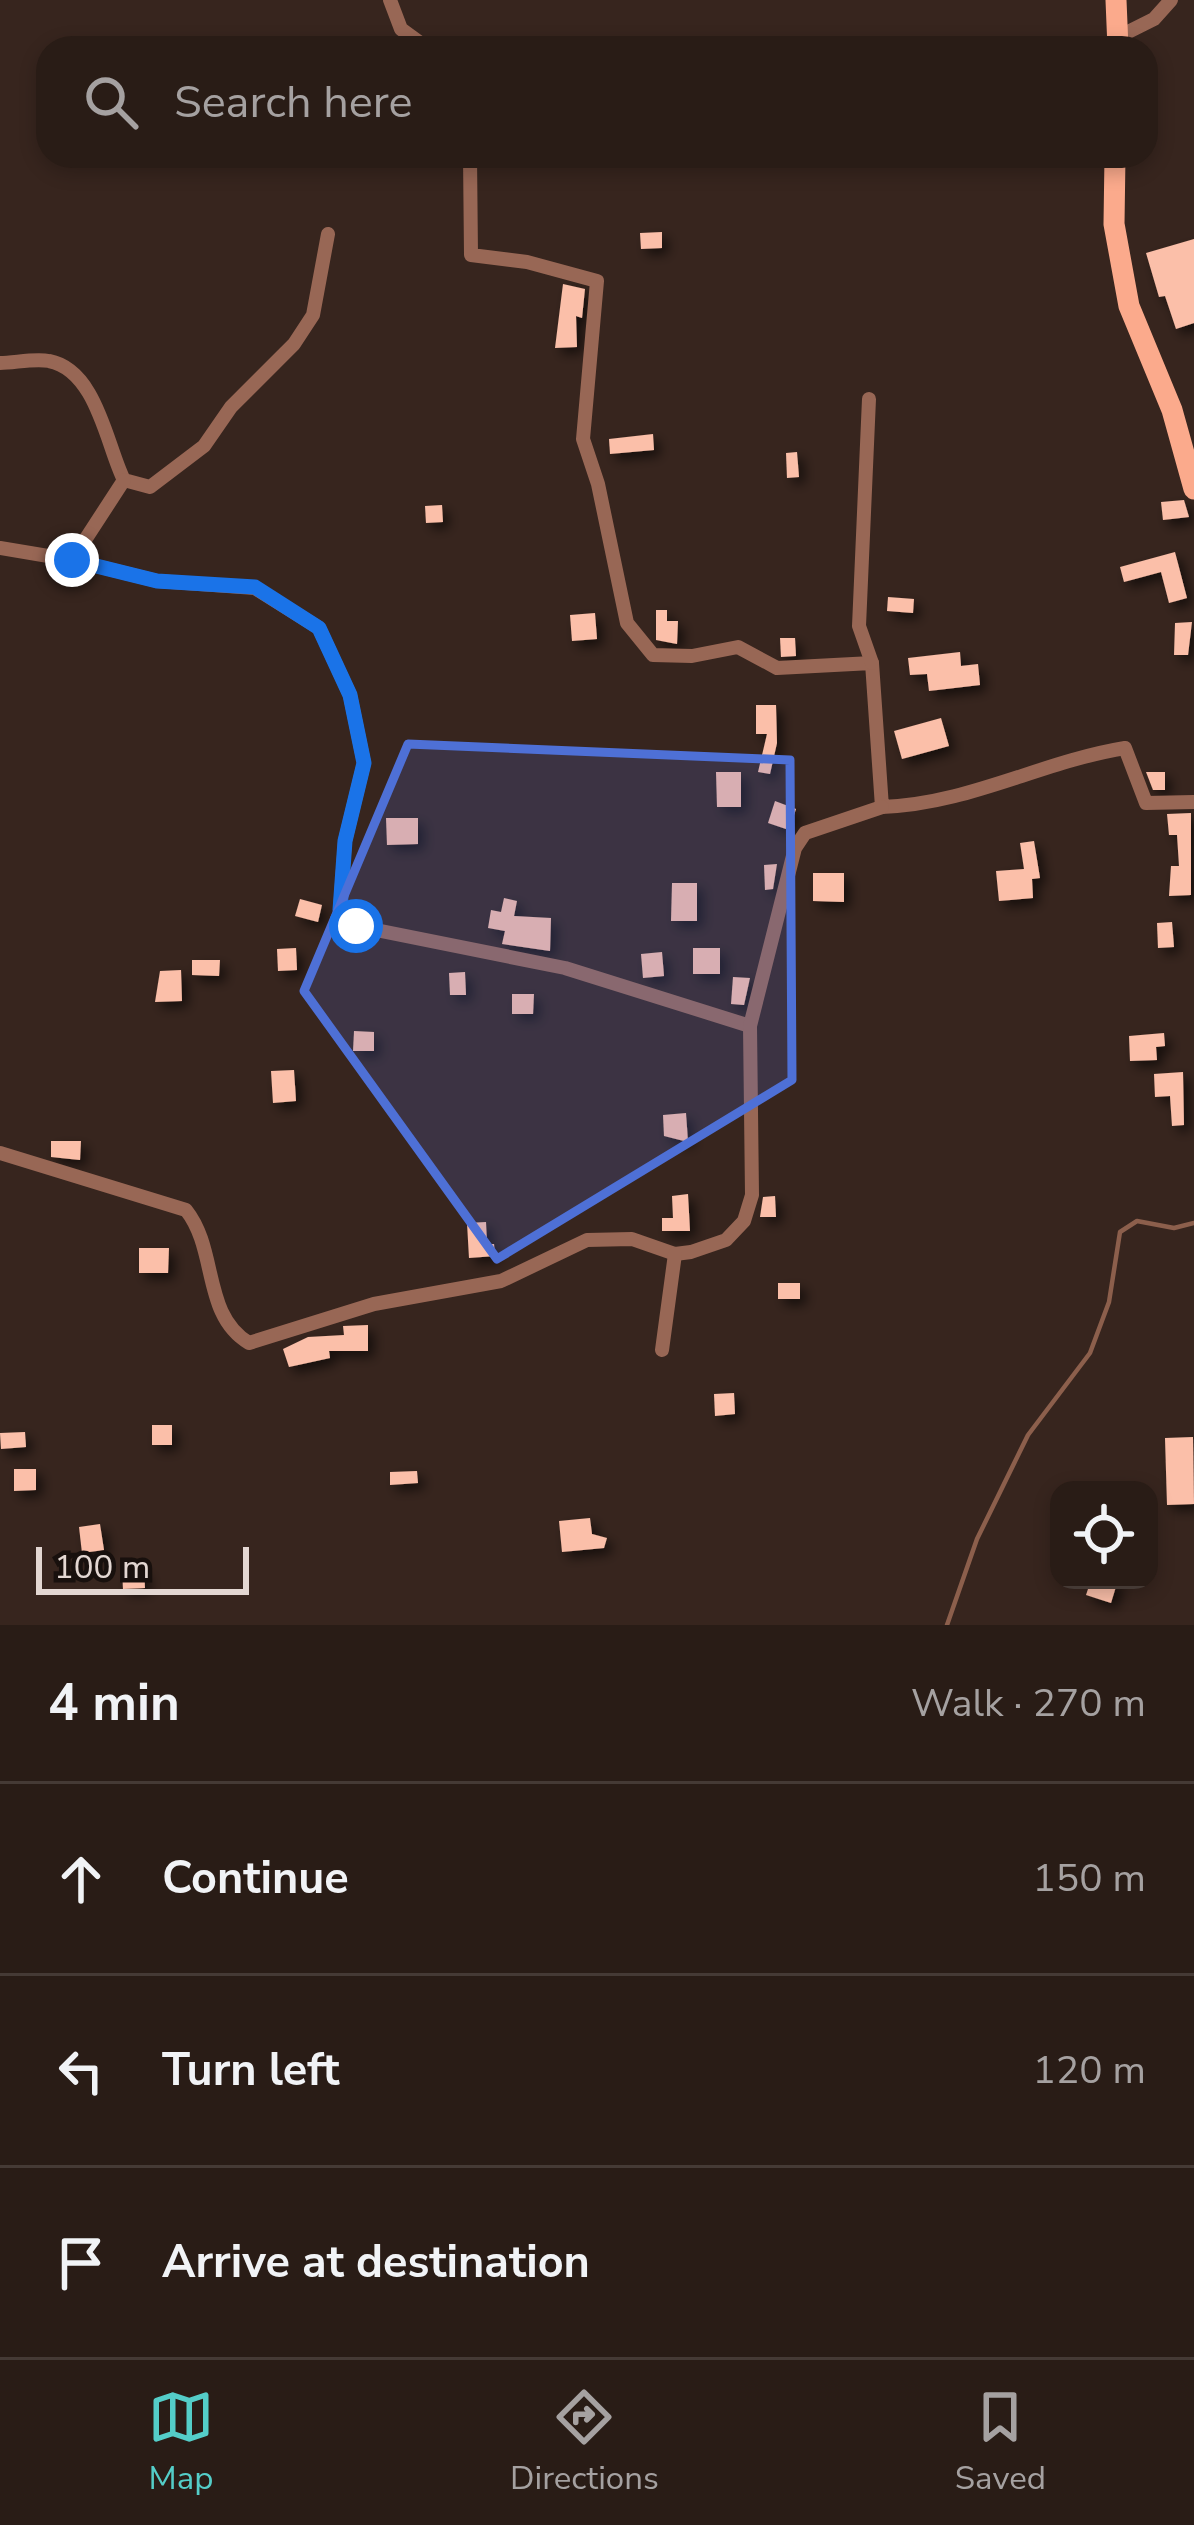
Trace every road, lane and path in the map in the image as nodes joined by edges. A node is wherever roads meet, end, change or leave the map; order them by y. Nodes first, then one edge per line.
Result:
1 (390, 0) edge
2 (1116, 0) edge
3 (1171, 0) edge
4 (411, 36) edge
5 (1118, 36) edge
6 (1128, 36) edge
7 (470, 168) edge
8 (1115, 168) edge
9 (328, 234) dead end
10 (0, 363) edge
11 (869, 399) dead end
12 (124, 480) junction
13 (1194, 489) edge
14 (0, 548) edge
15 (72, 560) junction
16 (872, 663) junction
17 (1194, 802) edge
18 (882, 807) junction
19 (750, 1026) junction
20 (0, 1153) edge
21 (675, 1254) junction
22 (662, 1350) dead end

1 - 4 street
2 - 5 main road
3 - 6 street
7 - 16 street
8 - 13 main road
9 - 12 street
10 - 12 street
11 - 16 street
12 - 15 street
14 - 15 street
15 - 19 street
16 - 18 street
17 - 18 street
18 - 19 street
19 - 21 street
20 - 21 street
21 - 22 street

